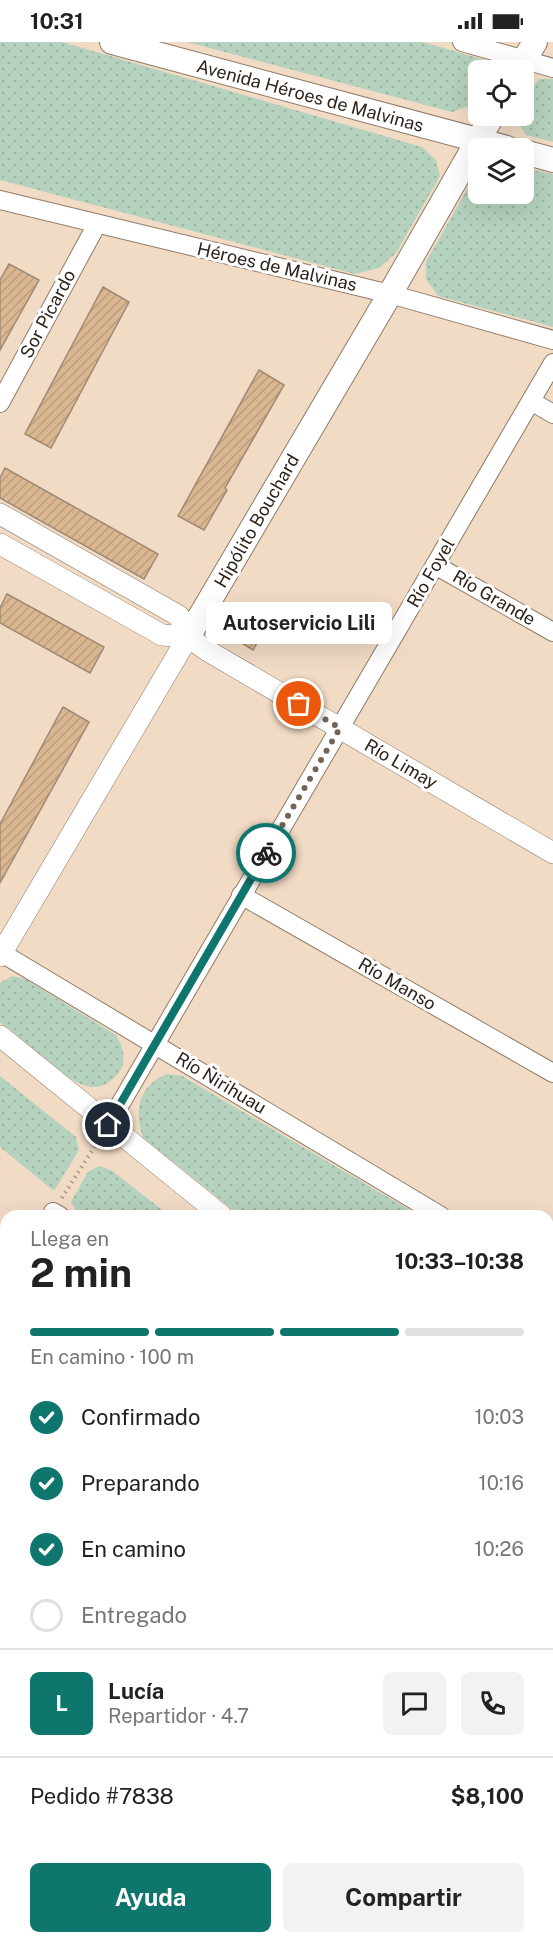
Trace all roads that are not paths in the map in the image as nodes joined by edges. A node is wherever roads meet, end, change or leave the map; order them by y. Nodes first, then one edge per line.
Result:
1 (112, 42) edge
2 (462, 42) edge
3 (526, 57) edge
4 (553, 68) edge
5 (468, 139) edge
6 (534, 155) edge
7 (468, 157) edge
8 (553, 160) edge
9 (0, 201) edge
10 (97, 224) junction
11 (390, 294) junction
12 (553, 340) edge
13 (553, 363) edge
14 (531, 401) junction
15 (0, 403) edge
16 (553, 414) edge
17 (0, 514) edge
18 (0, 544) edge
19 (435, 565) junction
20 (553, 632) edge
21 (188, 637) junction
22 (340, 728) junction
23 (553, 853) edge
24 (241, 895) junction
25 (1, 954) edge
26 (0, 1036) edge
27 (155, 1043) junction
28 (553, 1073) edge
29 (108, 1125) junction
30 (214, 1210) edge
31 (431, 1210) edge

1 - 5 main road, Avenida Héroes de Malvinas
2 - 3 street
3 - 4 street
6 - 8 main road
7 - 11 main road, Hipólito Bouchard
9 - 10 street, Héroes de Malvinas
10 - 11 street, Héroes de Malvinas
10 - 15 street, Sor Picardo
11 - 12 street, Héroes de Malvinas
11 - 21 main road, Hipólito Bouchard
13 - 14 street, Río Foyel
14 - 16 street
14 - 19 street, Río Foyel
17 - 21 street, Río Limay
18 - 21 street, Río Limay
19 - 20 street, Río Grande
19 - 22 street, Río Foyel
21 - 22 street, Río Limay
21 - 25 street, Hipólito Bouchard
22 - 23 street, Río Limay
22 - 24 street, Río Foyel
24 - 27 street, Río Foyel
24 - 28 street, Río Manso
25 - 27 street, Río Ñirihuau
26 - 29 street
27 - 29 street, Río Foyel
27 - 31 street, Río Ñirihuau
29 - 30 street

